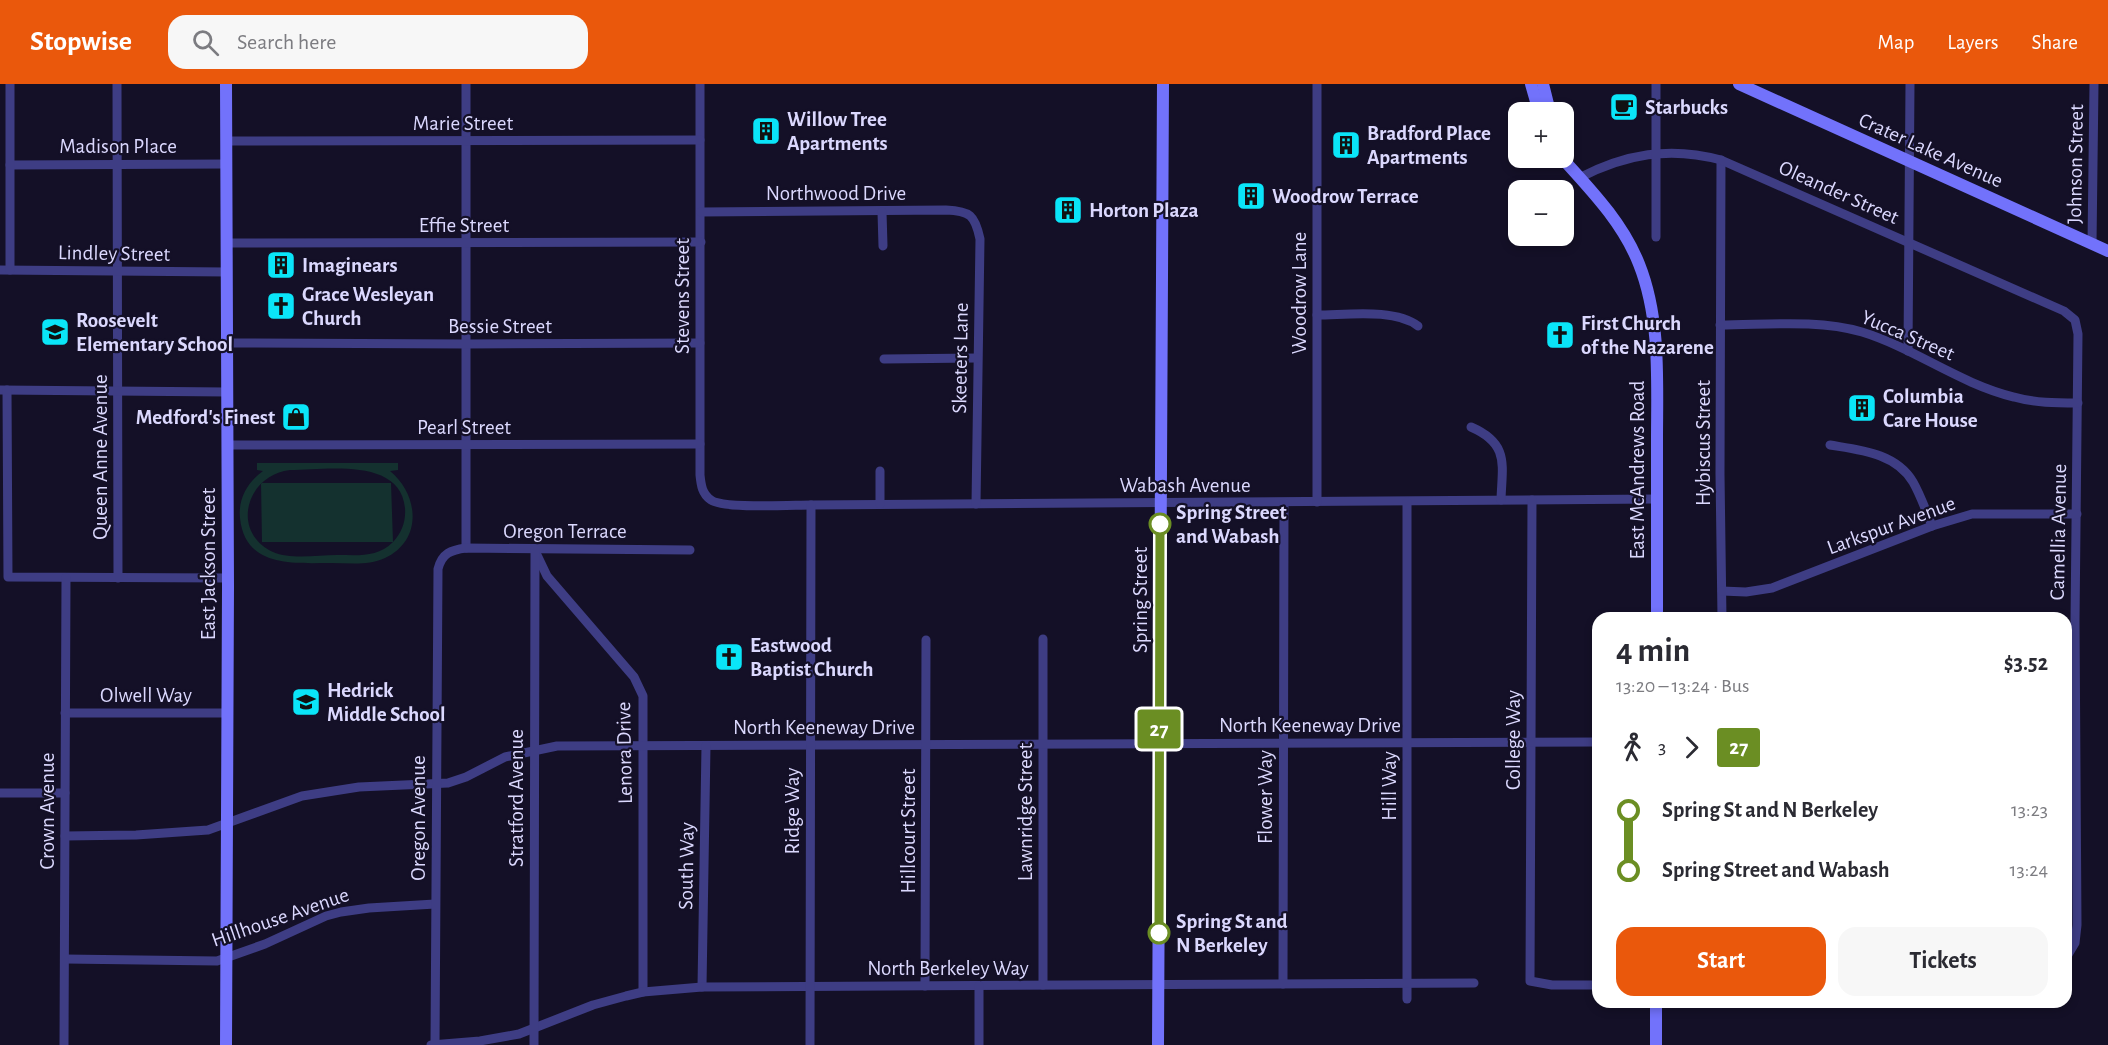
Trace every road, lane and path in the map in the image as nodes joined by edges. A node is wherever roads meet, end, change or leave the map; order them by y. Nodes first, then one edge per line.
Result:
1 (10, 84) edge
2 (117, 84) edge
3 (226, 84) edge
4 (466, 84) edge
5 (700, 84) edge
6 (1162, 84) edge
7 (1317, 84) edge
8 (1531, 84) edge
9 (1543, 84) edge
10 (1656, 84) edge
11 (1739, 84) edge
12 (1910, 84) edge
13 (2094, 84) edge
14 (1536, 102) edge
15 (1548, 102) edge
16 (700, 140) junction
17 (227, 141) junction
18 (465, 142) junction
19 (1657, 152) junction
20 (1721, 160) junction
21 (1910, 161) junction
22 (117, 164) junction
23 (226, 164) junction
24 (10, 165) junction
25 (1572, 168) edge
26 (1579, 178) junction
27 (700, 212) junction
28 (882, 212) junction
29 (971, 215) joint
30 (1656, 237) dead end
31 (700, 242) junction
32 (1910, 242) junction
33 (227, 243) junction
34 (466, 243) junction
35 (2092, 244) junction
36 (883, 246) dead end
37 (2108, 251) edge
38 (5, 270) edge
39 (118, 271) junction
40 (227, 272) junction
41 (1317, 315) junction
42 (2075, 320) joint
43 (1720, 325) junction
44 (1418, 326) dead end
45 (228, 343) junction
46 (700, 343) junction
47 (465, 344) junction
48 (1908, 351) junction
49 (884, 358) dead end
50 (977, 358) junction
51 (3, 390) edge
52 (118, 391) junction
53 (227, 392) junction
54 (2078, 403) junction
55 (1471, 427) dead end
56 (700, 444) junction
57 (228, 445) junction
58 (465, 445) junction
59 (1830, 445) dead end
60 (880, 471) dead end
61 (1657, 499) junction
62 (1501, 500) junction
63 (1532, 500) junction
64 (714, 502) joint
65 (1317, 502) junction
66 (1407, 502) junction
67 (1160, 503) junction
68 (1284, 503) junction
69 (880, 504) junction
70 (976, 504) junction
71 (810, 505) junction
72 (2077, 514) junction
73 (1932, 526) junction
74 (466, 548) junction
75 (535, 550) junction
76 (690, 550) dead end
77 (443, 556) joint
78 (66, 578) junction
79 (118, 578) junction
80 (228, 578) junction
81 (1722, 591) junction
82 (1657, 612) edge
83 (1722, 612) edge
84 (2071, 612) edge
85 (1043, 639) dead end
86 (926, 640) dead end
87 (2072, 680) edge
88 (65, 713) junction
89 (227, 713) junction
90 (1531, 741) junction
91 (1407, 742) junction
92 (1592, 742) edge
93 (1283, 743) junction
94 (1159, 744) junction
95 (811, 745) junction
96 (926, 745) junction
97 (1044, 745) junction
98 (643, 746) junction
99 (706, 746) junction
100 (534, 750) junction
101 (436, 784) junction
102 (0, 793) edge
103 (65, 793) junction
104 (2072, 795) edge
105 (2076, 795) junction
106 (227, 824) junction
107 (64, 836) junction
108 (435, 904) junction
109 (2072, 948) edge
110 (226, 958) junction
111 (65, 959) junction
112 (1407, 983) junction
113 (1474, 983) dead end
114 (1283, 984) junction
115 (1043, 985) junction
116 (1158, 985) junction
117 (1592, 985) edge
118 (810, 986) junction
119 (926, 986) junction
120 (979, 986) junction
121 (702, 987) junction
122 (643, 992) junction
123 (1407, 999) dead end
124 (1656, 1008) edge
125 (534, 1028) junction
126 (64, 1045) edge
127 (226, 1045) edge
128 (434, 1045) edge
129 (534, 1045) edge
130 (810, 1045) edge
131 (979, 1045) edge
132 (1158, 1045) edge
133 (1656, 1045) edge

1 - 24 street
2 - 22 street, Queen Anne Avenue
3 - 17 street, East Jackson Street
4 - 18 street
5 - 16 street, Stevens Street
6 - 67 street, Spring Street
7 - 41 street, Woodrow Lane
8 - 14 street
9 - 15 street
10 - 19 street
11 - 21 street, Crater Lake Avenue
12 - 21 street
13 - 35 street, Johnson Street
16 - 18 street, Marie Street
16 - 27 street, Stevens Street
17 - 18 street, Marie Street
17 - 23 street, East Jackson Street
18 - 34 street
19 - 20 street, Oleander Street
19 - 26 street, Oleander Street
19 - 30 street
20 - 32 street, Oleander Street
20 - 43 street, Hybiscus Street
21 - 32 street
21 - 35 street, Crater Lake Avenue
22 - 23 street, Madison Place
22 - 24 street, Madison Place
22 - 39 street, Queen Anne Avenue
23 - 33 street, East Jackson Street
24 - 38 street
25 - 26 street, East McAndrews Road
26 - 61 street, East McAndrews Road
27 - 28 street, Northwood Drive
27 - 31 street, Stevens Street
28 - 29 street, Northwood Drive
28 - 36 street
29 - 50 street, Skeeters Lane
31 - 34 street, Effie Street
31 - 46 street, Stevens Street
32 - 42 street, Oleander Street
32 - 48 street
33 - 34 street, Effie Street
33 - 40 street, East Jackson Street
34 - 47 street
35 - 37 street, Crater Lake Avenue
38 - 39 street, Lindley Street
39 - 40 street, Lindley Street
39 - 52 street, Queen Anne Avenue
40 - 45 street, East Jackson Street
41 - 44 street
41 - 65 street, Woodrow Lane
42 - 54 street, Camellia Avenue
43 - 48 street, Yucca Street
43 - 81 street, Hybiscus Street
45 - 47 street, Bessie Street
45 - 53 street, East Jackson Street
46 - 47 street, Bessie Street
46 - 56 street, Stevens Street
47 - 58 street
48 - 54 street, Yucca Street
49 - 50 street
50 - 70 street, Skeeters Lane
51 - 52 street
51 - 78 street
52 - 53 street
52 - 79 street, Queen Anne Avenue
53 - 57 street, East Jackson Street
54 - 72 street, Camellia Avenue
55 - 62 street
56 - 58 street, Pearl Street
56 - 64 street, Stevens Street
57 - 58 street, Pearl Street
57 - 80 street, East Jackson Street
58 - 74 street
59 - 73 street
60 - 69 street
61 - 63 street, Wabash Avenue
61 - 82 street, East McAndrews Road
62 - 63 street, Wabash Avenue
62 - 66 street, Wabash Avenue
63 - 90 street, College Way
64 - 71 street, Wabash Avenue
65 - 66 street, Wabash Avenue
65 - 68 street, Wabash Avenue
66 - 91 street, Hill Way
67 - 68 street, Wabash Avenue
67 - 70 street, Wabash Avenue
67 - 94 street, Spring Street
68 - 93 street, Flower Way
69 - 70 street, Wabash Avenue
69 - 71 street, Wabash Avenue
71 - 95 street, Ridge Way
72 - 73 street, Larkspur Avenue
72 - 84 street, Camellia Avenue
73 - 81 street, Larkspur Avenue
74 - 75 street, Oregon Terrace
74 - 77 street, Oregon Terrace
75 - 76 street, Oregon Terrace
75 - 98 street, Lenora Drive
75 - 100 street, Stratford Avenue
77 - 101 street, Oregon Avenue
78 - 79 street
78 - 88 street, Crown Avenue
79 - 80 street
80 - 89 street, East Jackson Street
81 - 83 street, Hybiscus Street
85 - 97 street, Lawnridge Street
86 - 96 street, Hillcourt Street
87 - 105 street, Camellia Avenue
88 - 89 street, Olwell Way
88 - 103 street, Crown Avenue
89 - 106 street, East Jackson Street
90 - 91 street, North Keeneway Drive
90 - 92 street, North Keeneway Drive
90 - 117 street, College Way
91 - 93 street, North Keeneway Drive
91 - 112 street, Hill Way
93 - 94 street, North Keeneway Drive
93 - 114 street, Flower Way
94 - 97 street, North Keeneway Drive
94 - 116 street, Spring Street
95 - 96 street, North Keeneway Drive
95 - 99 street, North Keeneway Drive
95 - 118 street, Ridge Way
96 - 97 street, North Keeneway Drive
96 - 119 street, Hillcourt Street
97 - 115 street, Lawnridge Street
98 - 99 street, North Keeneway Drive
98 - 100 street, North Keeneway Drive
98 - 122 street, Lenora Drive
99 - 121 street, South Way
100 - 101 street, North Keeneway Drive
100 - 125 street, Stratford Avenue
101 - 106 street, North Keeneway Drive
101 - 108 street, Oregon Avenue
102 - 103 street
103 - 107 street, Crown Avenue
104 - 105 street
105 - 109 street, Camellia Avenue
106 - 107 street, North Keeneway Drive
106 - 110 street, East Jackson Street
107 - 111 street, Crown Avenue
108 - 110 street, Hillhouse Avenue
108 - 128 street, Oregon Avenue
110 - 111 street, Hillhouse Avenue
110 - 127 street, East Jackson Street
111 - 126 street, Crown Avenue
112 - 113 street, North Berkeley Way
112 - 114 street, North Berkeley Way
112 - 123 street, Hill Way
114 - 116 street, North Berkeley Way
115 - 116 street, North Berkeley Way
115 - 120 street, North Berkeley Way
116 - 132 street, Spring Street
118 - 119 street, North Berkeley Way
118 - 121 street, North Berkeley Way
118 - 130 street, Ridge Way
119 - 120 street, North Berkeley Way
120 - 131 street
121 - 122 street, North Berkeley Way
122 - 125 street, North Berkeley Way
124 - 133 street
125 - 128 street, North Berkeley Way
125 - 129 street, Stratford Avenue

